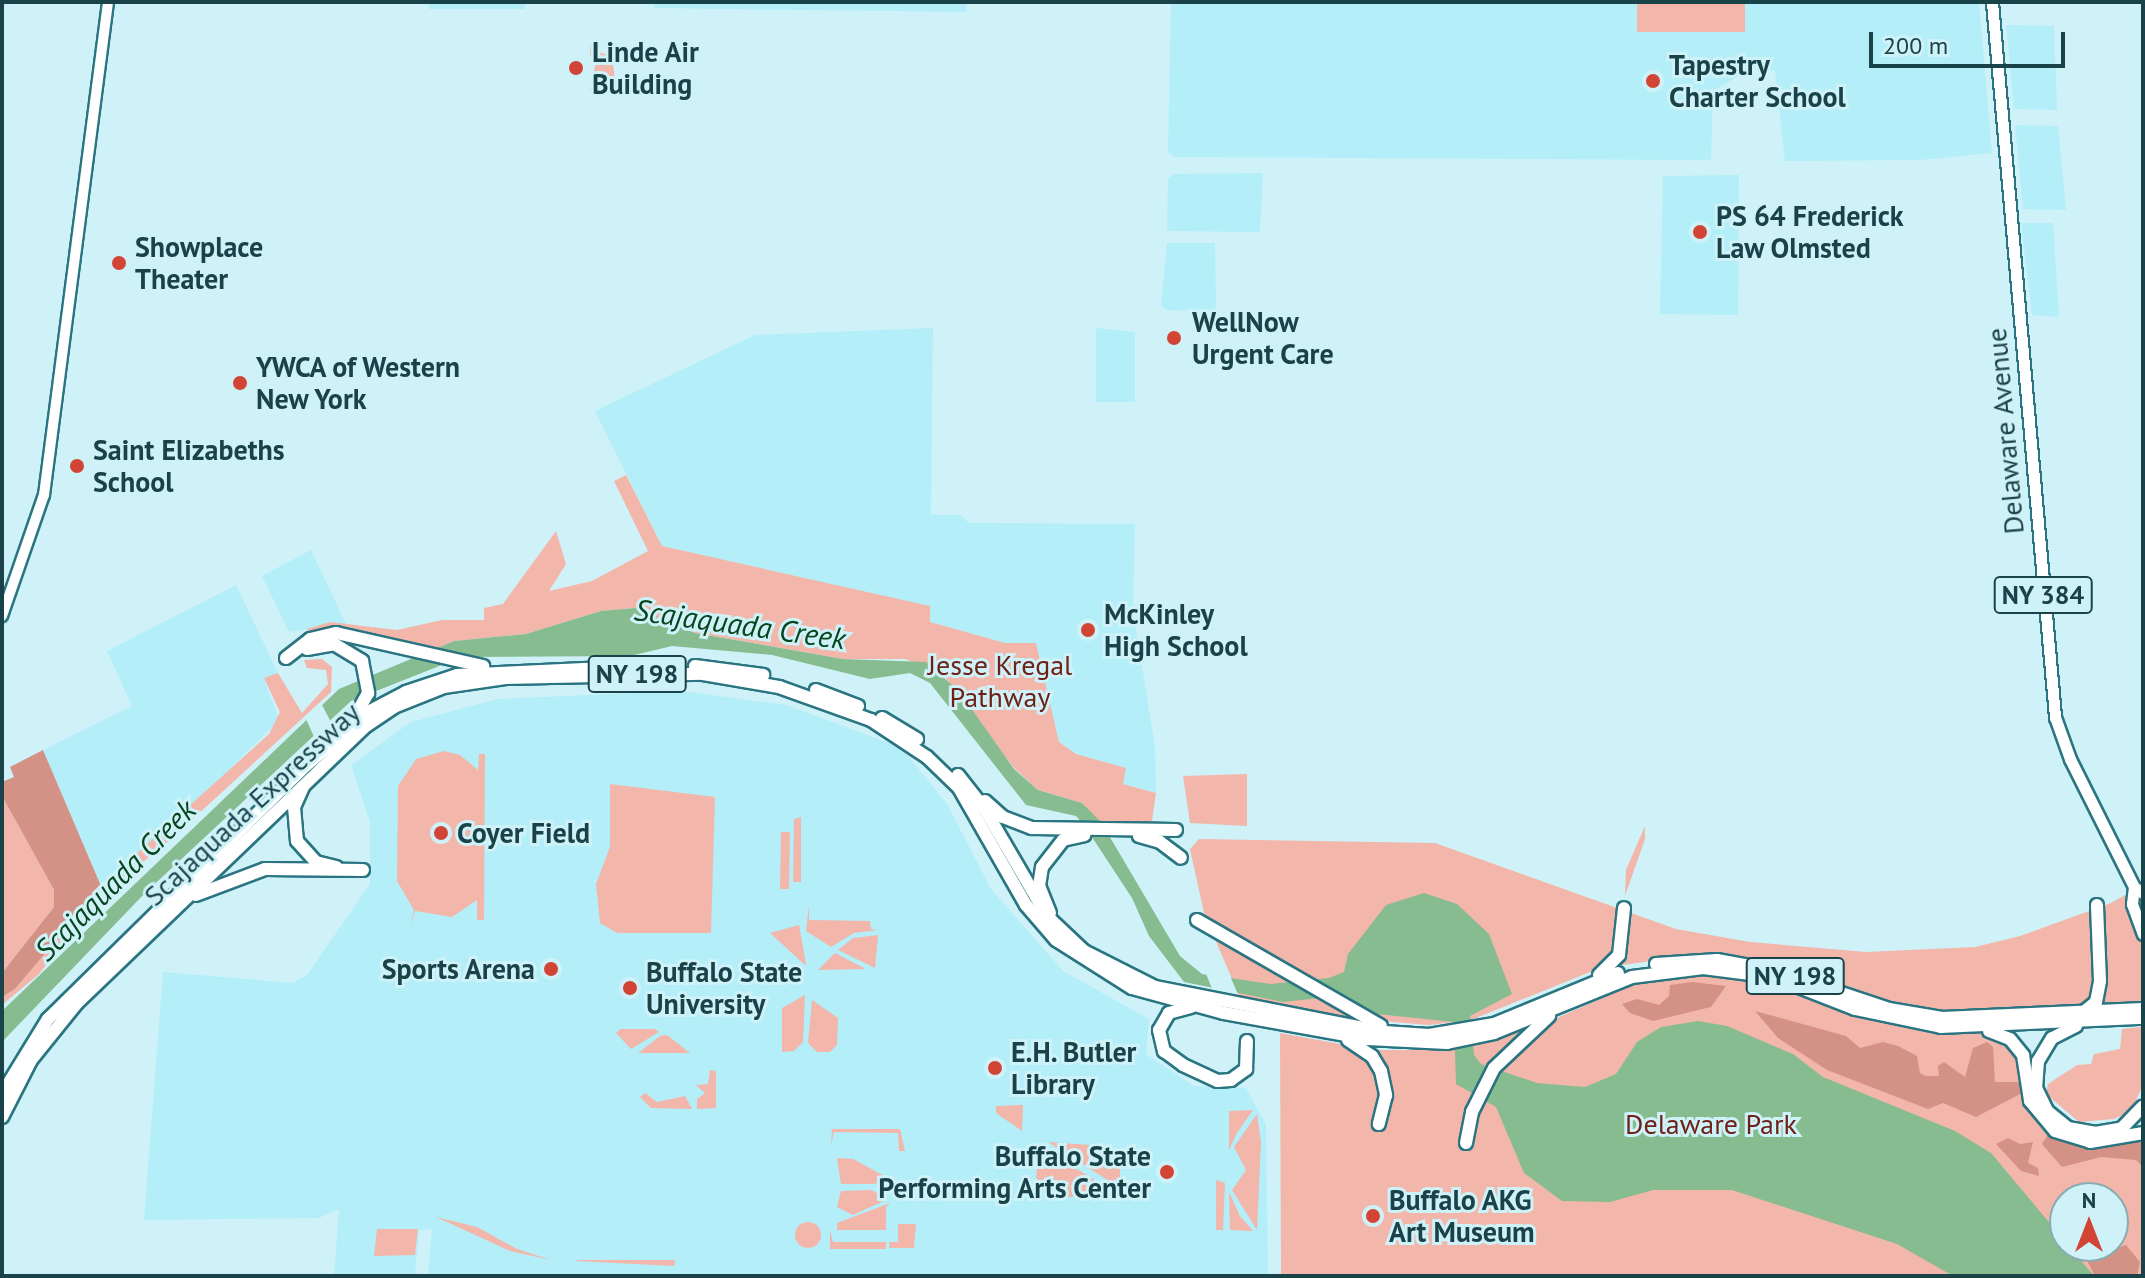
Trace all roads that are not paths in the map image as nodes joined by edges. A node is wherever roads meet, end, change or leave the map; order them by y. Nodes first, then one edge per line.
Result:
1 (108, 2) edge
2 (1992, 2) edge
3 (2, 616) edge
4 (506, 669) junction
5 (341, 733) junction
6 (308, 778) junction
7 (965, 783) junction
8 (1176, 830) dead end
9 (1076, 833) junction
10 (1118, 833) junction
11 (1181, 858) dead end
12 (2139, 890) edge
13 (180, 905) junction
14 (2097, 905) dead end
15 (1624, 908) dead end
16 (1197, 920) dead end
17 (1057, 927) junction
18 (2143, 934) edge
19 (2100, 981) junction
20 (1585, 985) junction
21 (1198, 1007) junction
22 (1557, 1007) junction
23 (2143, 1009) edge
24 (2078, 1013) junction
25 (2125, 1015) junction
26 (2143, 1018) edge
27 (2094, 1021) junction
28 (1972, 1027) junction
29 (1322, 1032) junction
30 (1474, 1034) junction
31 (1411, 1035) junction
32 (1446, 1038) junction
33 (1247, 1041) dead end
34 (2, 1094) edge
35 (2143, 1106) edge
36 (2, 1117) edge
37 (1379, 1124) dead end
38 (2143, 1133) edge
39 (1466, 1143) dead end

1 - 3 main road
2 - 12 main road, Delaware Avenue / NY 384
4 - 5 highway, Scajaquada Expressway / NY 198
4 - 5 highway
4 - 7 highway, Scajaquada Expressway / NY 198
5 - 34 highway, Scajaquada Expressway / NY 198
6 - 13 highway, Scajaquada Expressway / NY 198
6 - 13 highway
6 - 21 highway, Scajaquada Expressway / NY 198
7 - 9 highway
7 - 17 highway, Scajaquada Expressway / NY 198
8 - 10 highway
9 - 10 highway
9 - 17 highway
10 - 11 highway
12 - 18 main road, Delaware Avenue / NY 384
13 - 36 highway, Scajaquada Expressway / NY 198
14 - 19 highway
15 - 20 highway
16 - 31 highway
17 - 31 highway, Scajaquada Expressway / NY 198
19 - 24 highway
19 - 25 highway
20 - 24 highway, Scajaquada Expressway / NY 198
20 - 30 highway, Scajaquada Expressway / NY 198
21 - 29 highway, Scajaquada Expressway / NY 198
21 - 33 highway
22 - 28 highway, Scajaquada Expressway / NY 198
22 - 30 highway, Scajaquada Expressway / NY 198
22 - 39 highway
23 - 25 highway, Scajaquada Expressway / NY 198
24 - 25 highway, Scajaquada Expressway / NY 198
25 - 26 highway, Scajaquada Expressway / NY 198
25 - 27 highway, Scajaquada Expressway / NY 198
27 - 28 highway, Scajaquada Expressway / NY 198
27 - 35 highway
28 - 38 highway
29 - 32 highway, Scajaquada Expressway / NY 198
29 - 37 highway
30 - 32 highway, Scajaquada Expressway / NY 198
31 - 32 highway, Scajaquada Expressway / NY 198

